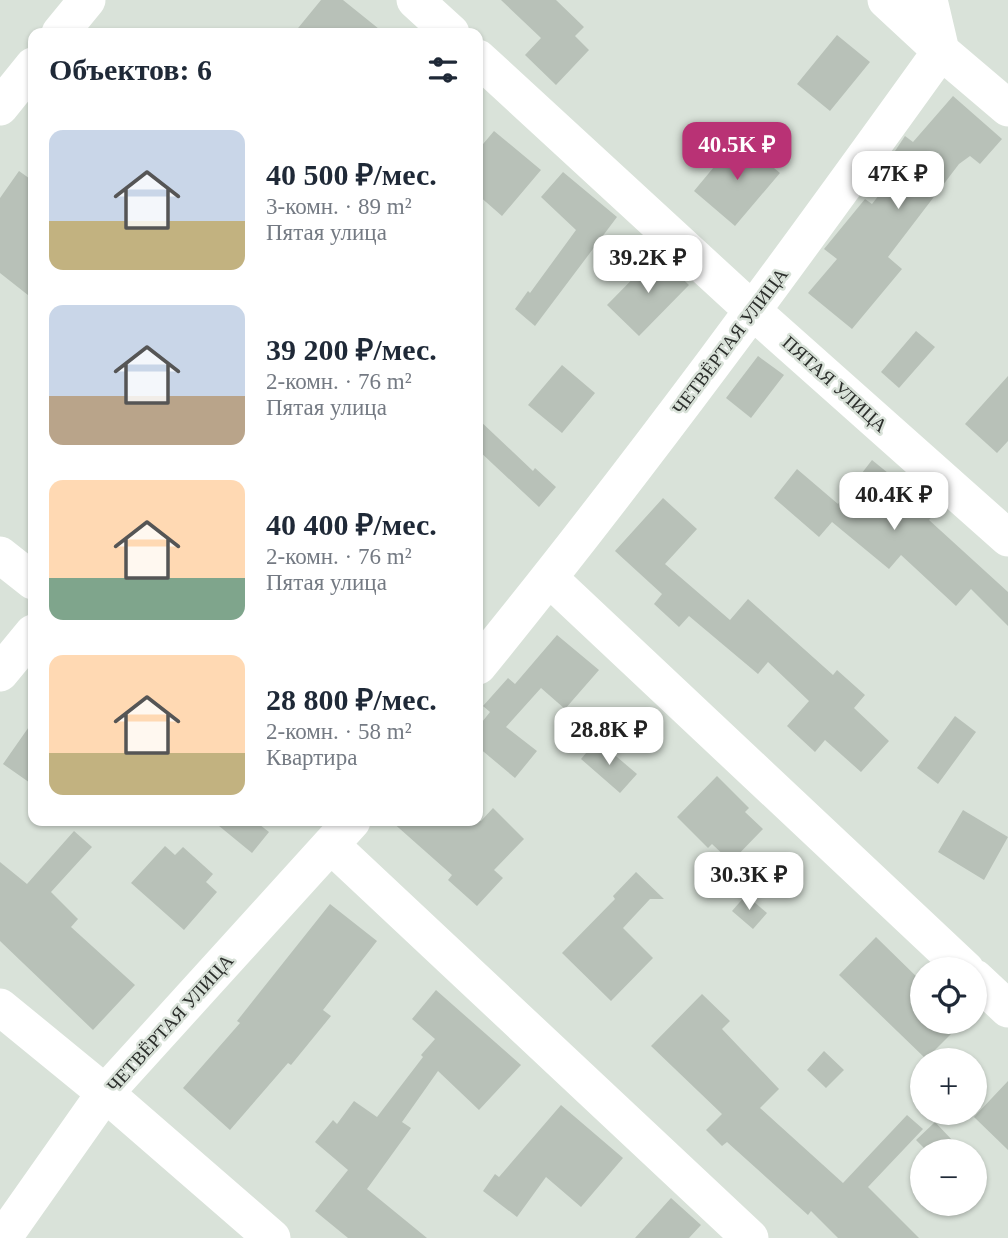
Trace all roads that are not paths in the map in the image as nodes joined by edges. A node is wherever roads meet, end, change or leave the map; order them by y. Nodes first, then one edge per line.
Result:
1 (87, 0) edge
2 (415, 0) edge
3 (886, 0) edge
4 (929, 0) edge
5 (64, 28) edge
6 (446, 28) edge
7 (941, 51) junction
8 (483, 70) edge
9 (28, 72) edge
10 (0, 107) edge
11 (1008, 108) edge
12 (754, 312) junction
13 (1008, 538) edge
14 (0, 555) edge
15 (28, 577) edge
16 (549, 578) junction
17 (28, 639) edge
18 (483, 660) edge
19 (0, 673) edge
20 (342, 833) edge
21 (952, 957) edge
22 (987, 989) edge
23 (0, 1007) edge
24 (1008, 1009) edge
25 (105, 1093) junction
26 (3, 1238) edge
27 (272, 1238) edge
28 (750, 1238) edge

1 - 5 street
2 - 6 street
3 - 7 street
4 - 7 street
7 - 11 street
7 - 12 street, ЧЕТВЁРТАЯ УЛИЦА
8 - 12 street, ПЯТАЯ УЛИЦА
9 - 10 street
12 - 13 street, ПЯТАЯ УЛИЦА
12 - 16 street, ЧЕТВЁРТАЯ УЛИЦА
14 - 15 street
16 - 18 street, ЧЕТВЁРТАЯ УЛИЦА
16 - 21 street
17 - 19 street
20 - 25 street, ЧЕТВЁРТАЯ УЛИЦА
20 - 28 street
22 - 24 street
23 - 25 street
25 - 26 street, ЧЕТВЁРТАЯ УЛИЦА
25 - 27 street

